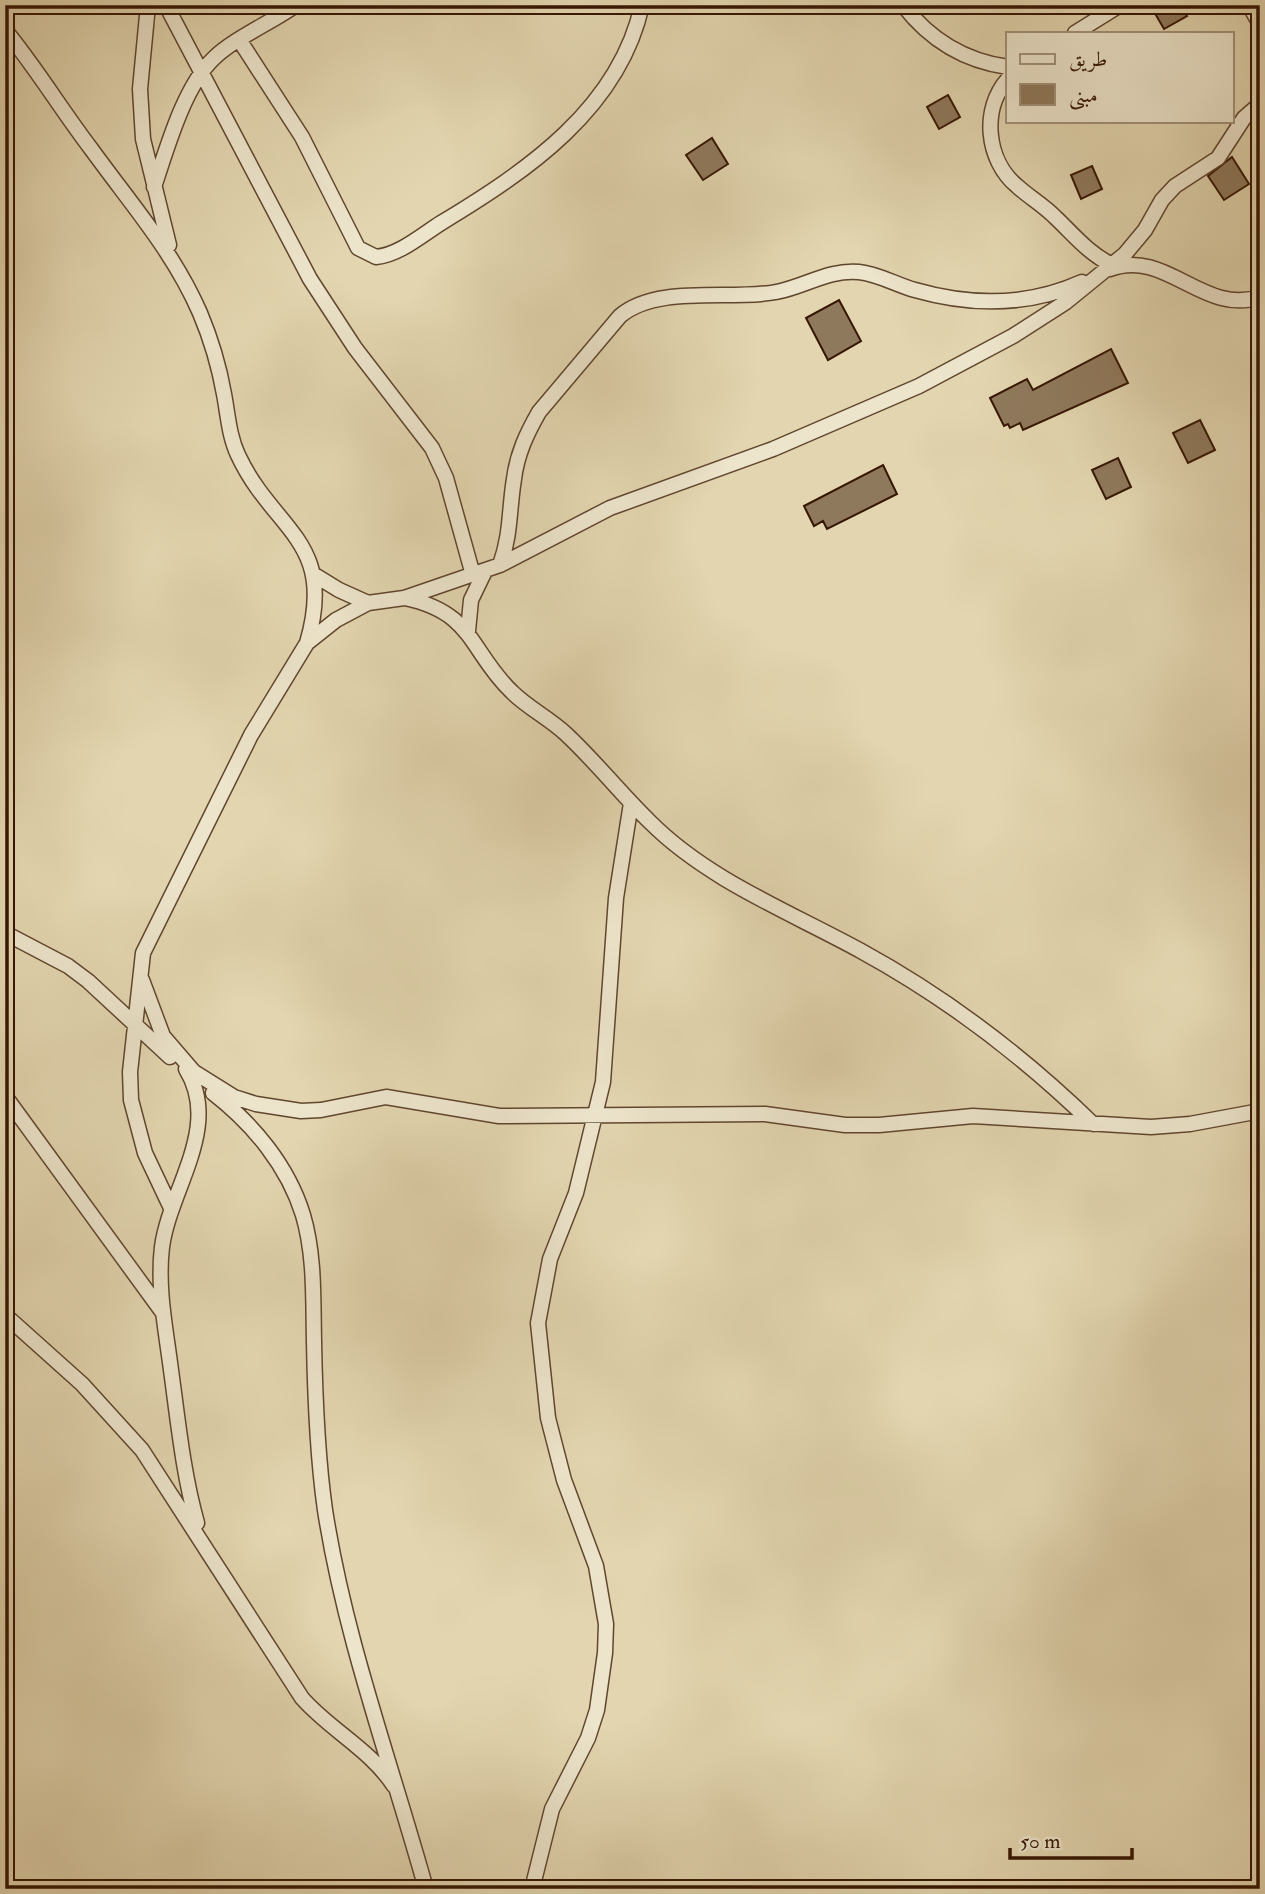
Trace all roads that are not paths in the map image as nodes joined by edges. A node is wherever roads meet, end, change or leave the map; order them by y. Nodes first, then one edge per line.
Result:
1 (148, 5) edge
2 (166, 5) edge
3 (296, 5) edge
4 (642, 5) edge
5 (903, 5) edge
6 (1120, 5) edge
7 (1249, 5) edge
8 (1260, 24) edge
9 (5, 30) edge
10 (1077, 32) edge
11 (240, 41) junction
12 (1006, 67) edge
13 (203, 71) junction
14 (1006, 82) edge
15 (1260, 104) edge
16 (154, 188) junction
17 (174, 261) junction
18 (1109, 267) junction
19 (1260, 297) edge
20 (500, 565) junction
21 (313, 573) junction
22 (479, 573) junction
23 (404, 598) junction
24 (368, 603) junction
25 (468, 631) junction
26 (307, 643) junction
27 (631, 803) junction
28 (5, 933) edge
29 (139, 969) junction
30 (135, 1024) junction
31 (177, 1055) junction
32 (189, 1074) junction
33 (5, 1096) edge
34 (1260, 1111) edge
35 (596, 1116) junction
36 (1093, 1124) junction
37 (171, 1208) junction
38 (164, 1313) junction
39 (5, 1315) edge
40 (204, 1546) junction
41 (400, 1796) junction
42 (426, 1889) edge
43 (532, 1889) edge

1 - 16 street
2 - 13 street
3 - 11 street
4 - 11 street
5 - 12 street
6 - 10 street
7 - 8 street
9 - 17 street
11 - 13 street
13 - 16 street
13 - 22 street
14 - 18 street
15 - 18 street
16 - 17 street
17 - 21 street
18 - 19 street
18 - 20 street
18 - 20 street
20 - 22 street
21 - 24 street
21 - 26 street
22 - 23 street
22 - 25 street
23 - 24 street
23 - 25 street
24 - 26 street
25 - 27 street
26 - 29 street
27 - 35 street
27 - 36 street
28 - 30 street
29 - 30 street
29 - 31 street
30 - 32 street
30 - 37 street
31 - 32 street
31 - 35 street
32 - 37 street
32 - 41 street
33 - 38 street
34 - 36 street
35 - 36 street
35 - 43 street
37 - 38 street
38 - 40 street
39 - 40 street
40 - 41 street
41 - 42 street

